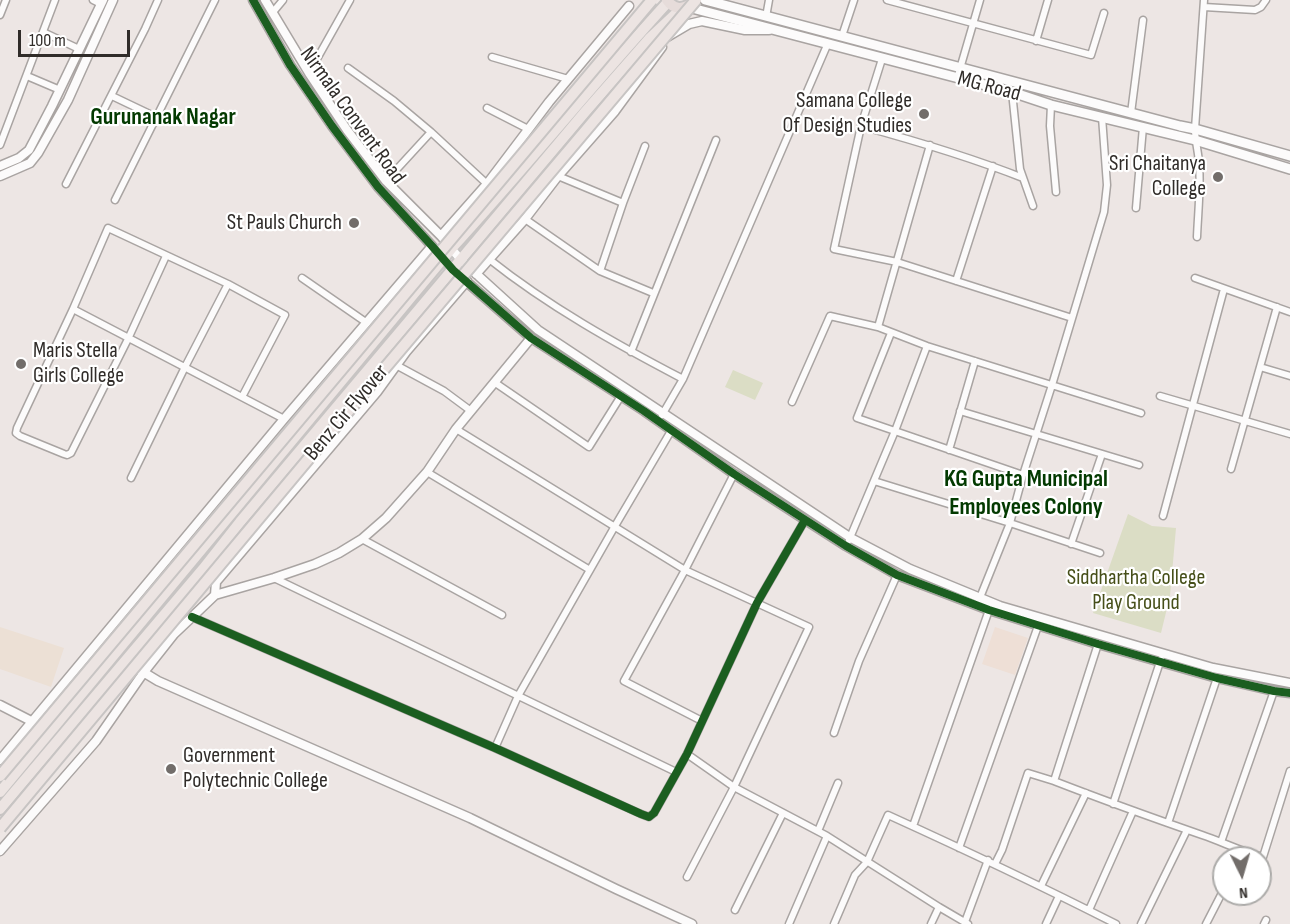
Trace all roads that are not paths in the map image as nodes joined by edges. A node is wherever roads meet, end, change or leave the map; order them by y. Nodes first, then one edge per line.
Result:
1 (6, 0) edge
2 (55, 0) edge
3 (112, 0) edge
4 (158, 0) edge
5 (215, 0) edge
6 (253, 0) edge
7 (265, 0) edge
8 (283, 0) edge
9 (350, 0) edge
10 (652, 0) edge
11 (705, 0) edge
12 (769, 0) edge
13 (854, 0) edge
14 (887, 0) edge
15 (980, 0) edge
16 (1048, 0) edge
17 (1266, 0) edge
18 (99, 1) edge
19 (666, 1) edge
20 (722, 2) edge
21 (907, 2) edge
22 (629, 3) edge
23 (1204, 3) edge
24 (690, 4) edge
25 (273, 12) junction
26 (1104, 13) dead end
27 (0, 15) edge
28 (766, 17) junction
29 (1143, 21) dead end
30 (973, 24) junction
31 (772, 29) junction
32 (44, 32) junction
33 (669, 36) junction
34 (842, 36) junction
35 (649, 39) junction
36 (633, 40) junction
37 (1036, 41) junction
38 (828, 43) junction
39 (79, 48) junction
40 (492, 57) dead end
41 (882, 59) junction
42 (961, 67) junction
43 (348, 68) dead end
44 (309, 73) junction
45 (27, 76) junction
46 (568, 79) junction
47 (957, 79) junction
48 (1038, 88) junction
49 (60, 90) junction
50 (1012, 92) junction
51 (112, 96) junction
52 (1035, 100) junction
53 (1051, 105) junction
54 (487, 108) dead end
55 (1131, 112) junction
56 (156, 117) junction
57 (1102, 117) junction
58 (861, 126) junction
59 (1143, 127) junction
60 (528, 129) junction
61 (1195, 129) junction
62 (431, 132) junction
63 (717, 140) dead end
64 (1195, 140) junction
65 (0, 145) edge
66 (930, 145) junction
67 (645, 146) dead end
68 (1290, 156) edge
69 (0, 166) edge
70 (993, 166) junction
71 (1290, 169) edge
72 (0, 176) edge
73 (558, 176) junction
74 (1023, 178) junction
75 (386, 181) junction
76 (66, 184) dead end
77 (487, 184) junction
78 (1056, 192) dead end
79 (116, 200) dead end
80 (623, 203) junction
81 (1033, 206) dead end
82 (1136, 208) dead end
83 (525, 219) junction
84 (441, 236) junction
85 (1197, 237) dead end
86 (432, 246) junction
87 (451, 249) junction
88 (166, 256) junction
89 (443, 259) junction
90 (489, 259) junction
91 (461, 260) junction
92 (897, 262) junction
93 (453, 270) junction
94 (600, 271) junction
95 (476, 274) junction
96 (302, 278) dead end
97 (1195, 278) dead end
98 (956, 281) junction
99 (467, 282) junction
100 (228, 284) junction
101 (1224, 289) junction
102 (654, 293) junction
103 (1277, 307) junction
104 (73, 309) junction
105 (1290, 312) edge
106 (1072, 318) junction
107 (367, 323) junction
108 (878, 327) junction
109 (891, 333) junction
110 (531, 338) junction
111 (128, 339) junction
112 (927, 346) junction
113 (631, 352) junction
114 (975, 361) junction
115 (396, 365) junction
116 (185, 367) junction
117 (1260, 367) junction
118 (1290, 376) edge
119 (683, 379) junction
120 (494, 382) junction
121 (1052, 385) junction
122 (621, 396) junction
123 (1160, 396) dead end
124 (242, 397) junction
125 (792, 402) dead end
126 (1193, 406) junction
127 (471, 411) junction
128 (960, 411) junction
129 (663, 412) junction
130 (1141, 413) dead end
131 (284, 419) junction
132 (1244, 421) junction
133 (659, 422) junction
134 (456, 429) junction
135 (671, 431) junction
136 (895, 431) junction
137 (1036, 434) junction
138 (1290, 434) edge
139 (950, 450) junction
140 (1102, 454) junction
141 (1139, 465) dead end
142 (1231, 469) dead end
143 (427, 472) junction
144 (734, 474) junction
145 (1023, 475) junction
146 (131, 478) dead end
147 (874, 481) junction
148 (1163, 516) dead end
149 (805, 520) junction
150 (1010, 523) junction
151 (615, 526) junction
152 (851, 537) junction
153 (362, 539) junction
154 (1071, 544) junction
155 (846, 546) junction
156 (1100, 554) dead end
157 (590, 570) junction
158 (685, 570) junction
159 (897, 575) junction
160 (274, 578) junction
161 (215, 595) junction
162 (978, 602) junction
163 (757, 603) junction
164 (989, 610) junction
165 (502, 615) dead end
166 (192, 617) junction
167 (1038, 626) junction
168 (1098, 644) junction
169 (1161, 658) junction
170 (125, 661) junction
171 (144, 672) junction
172 (1217, 678) junction
173 (1290, 683) edge
174 (1274, 691) junction
175 (1290, 693) edge
176 (518, 696) junction
177 (0, 705) edge
178 (702, 721) junction
179 (32, 722) junction
180 (51, 730) junction
181 (834, 733) dead end
182 (495, 748) junction
183 (687, 754) junction
184 (0, 760) edge
185 (1290, 771) edge
186 (676, 772) junction
187 (0, 776) edge
188 (1054, 782) junction
189 (837, 783) dead end
190 (734, 787) junction
191 (0, 792) edge
192 (1086, 794) junction
193 (1113, 804) junction
194 (0, 808) edge
195 (1133, 811) junction
196 (783, 813) junction
197 (1168, 824) junction
198 (913, 826) junction
199 (0, 828) edge
200 (1187, 830) junction
201 (818, 831) junction
202 (827, 836) junction
203 (1221, 842) junction
204 (1227, 846) edge
205 (1266, 846) edge
206 (959, 848) junction
207 (0, 851) edge
208 (988, 861) junction
209 (867, 862) junction
210 (995, 864) junction
211 (687, 877) dead end
212 (1041, 886) junction
213 (1059, 896) junction
214 (1215, 906) edge
215 (939, 907) junction
216 (735, 910) dead end
217 (1089, 910) junction
218 (967, 923) edge
219 (692, 924) edge
220 (789, 924) edge
221 (834, 924) edge
222 (931, 924) edge
223 (1046, 924) edge
224 (1116, 924) edge
225 (1141, 924) edge
226 (1206, 924) edge

1 - 27 street
2 - 32 street
3 - 72 street
4 - 51 street
5 - 56 street
6 - 86 street, Nirmala Convent Road
7 - 25 street, Nirmala Convent Road
8 - 25 street
9 - 44 street
10 - 187 main road, Benz Cir Flyover, bridge
11 - 20 main road, MG Road
12 - 28 street
13 - 34 street
14 - 21 street
15 - 30 street
16 - 37 street
17 - 23 street
18 - 39 street
19 - 24 highway
19 - 36 main road
20 - 28 main road, MG Road
21 - 30 street
22 - 36 street
22 - 46 street
23 - 61 street
24 - 31 main road, MG Road
24 - 35 main road
24 - 199 main road, Benz Cir Flyover, bridge
25 - 44 street, Nirmala Convent Road
26 - 37 street
28 - 34 main road, MG Road
29 - 55 street
30 - 37 street
30 - 42 street
31 - 33 street
31 - 38 main road, MG Road
32 - 39 street
32 - 45 street
33 - 35 street
33 - 73 street
34 - 42 main road, MG Road
35 - 91 main road
36 - 87 main road
38 - 41 main road, MG Road
38 - 119 street
39 - 49 street
40 - 46 street
41 - 47 main road, MG Road
41 - 58 street
42 - 47 street
42 - 48 main road, MG Road
43 - 62 street
44 - 75 street, Nirmala Convent Road
45 - 49 street
45 - 65 street
46 - 60 street
47 - 50 main road, MG Road
48 - 52 main road
48 - 55 main road, MG Road
49 - 69 street
50 - 52 main road, MG Road
50 - 74 street
51 - 56 street
51 - 76 street
52 - 53 main road, MG Road
53 - 57 main road, MG Road
53 - 78 street
54 - 60 street
55 - 61 main road, MG Road
56 - 79 street
57 - 59 main road, MG Road
57 - 106 street
58 - 66 street
58 - 92 street
59 - 64 main road, MG Road
59 - 82 street
60 - 77 street
61 - 64 street
61 - 68 main road, MG Road
62 - 75 street
62 - 77 street
63 - 102 street
64 - 71 main road, MG Road
64 - 85 street
66 - 70 street
66 - 92 street
67 - 80 street
70 - 74 street
70 - 98 street
73 - 80 street
73 - 83 street
74 - 81 street
75 - 84 street, Nirmala Convent Road
77 - 84 street
80 - 94 street
83 - 90 street
83 - 94 street
84 - 87 street, Nirmala Convent Road
86 - 89 street, Nirmala Convent Road
86 - 107 street
87 - 89 main road
87 - 91 street, Nirmala Convent Road
88 - 100 street
88 - 104 street
88 - 111 street
89 - 93 street, Nirmala Convent Road
89 - 180 main road
90 - 95 street
90 - 113 street
91 - 93 main road
91 - 95 street, Nirmala Convent Road
92 - 98 street
92 - 108 street
93 - 99 street, Nirmala Convent Road
93 - 170 main road
94 - 102 street
95 - 129 street, Nirmala Convent Road
96 - 107 street
97 - 101 street
98 - 106 street
99 - 110 street, Nirmala Convent Road
99 - 115 street
100 - 116 street
100 - 124 street
101 - 103 street
101 - 126 street
102 - 113 street
103 - 105 street
103 - 117 street
104 - 111 street
104 - 111 street
106 - 121 street
107 - 131 street
108 - 109 street
108 - 125 street
109 - 112 street
109 - 136 street
110 - 120 street
110 - 122 street, Nirmala Convent Road
111 - 116 street
112 - 114 street
112 - 136 street
113 - 119 street
114 - 121 street
114 - 128 street
115 - 127 street
115 - 161 street
116 - 124 street
116 - 146 street
117 - 118 street
117 - 132 street
119 - 129 street
120 - 122 street
120 - 127 street
121 - 130 street
121 - 137 street
122 - 133 street, Nirmala Convent Road
123 - 126 street
124 - 131 street
126 - 132 street
126 - 148 street
127 - 134 street
128 - 137 street
128 - 139 street
129 - 133 street
129 - 152 street, Nirmala Convent Road
131 - 179 street
132 - 138 street
132 - 142 street
133 - 135 street, Nirmala Convent Road
134 - 143 street
134 - 151 street
135 - 144 street, Nirmala Convent Road
135 - 151 street
136 - 139 street
136 - 147 street
137 - 140 street
137 - 145 street
139 - 145 street
140 - 141 street
140 - 154 street
143 - 153 street
143 - 157 street
144 - 149 street, Nirmala Convent Road
144 - 158 street
145 - 150 street
147 - 150 street
147 - 152 street
149 - 155 street, Nirmala Convent Road
149 - 163 street
150 - 154 street
150 - 162 street
151 - 157 street
151 - 158 street
152 - 155 street
152 - 162 street, Nirmala Convent Road
153 - 160 street
153 - 165 street
154 - 156 street
155 - 159 street, Nirmala Convent Road
157 - 176 street
158 - 163 street
158 - 178 street
159 - 162 street, Nirmala Convent Road
159 - 181 street
160 - 161 street
160 - 176 street
161 - 166 street
162 - 164 street
162 - 169 street
163 - 178 street
163 - 190 street
164 - 167 street
164 - 198 street
166 - 171 street
166 - 182 street
167 - 168 street
167 - 206 street
168 - 169 street
168 - 188 street
169 - 172 street
169 - 173 street
169 - 193 street
170 - 171 street
170 - 194 main road
171 - 207 street
171 - 219 street
172 - 174 street
172 - 197 street
174 - 175 street
174 - 203 street
176 - 182 street
176 - 186 street
177 - 179 street
178 - 183 street
179 - 180 street
179 - 184 street
180 - 191 main road
182 - 186 street
183 - 186 street
183 - 190 street
185 - 205 street
188 - 192 street
188 - 210 street
189 - 201 street
190 - 196 street
190 - 211 street
192 - 193 street
192 - 212 street
193 - 195 street
195 - 197 street
195 - 217 street
196 - 201 street
196 - 216 street
197 - 200 street
198 - 206 street
198 - 209 street
200 - 203 street
200 - 225 street
201 - 202 street
202 - 209 street
202 - 220 street
203 - 204 street
206 - 208 street
208 - 210 street
208 - 218 street
209 - 215 street
209 - 221 street
210 - 212 street
212 - 213 street
213 - 217 street
213 - 223 street
214 - 226 street
215 - 218 street
215 - 222 street
217 - 224 street

